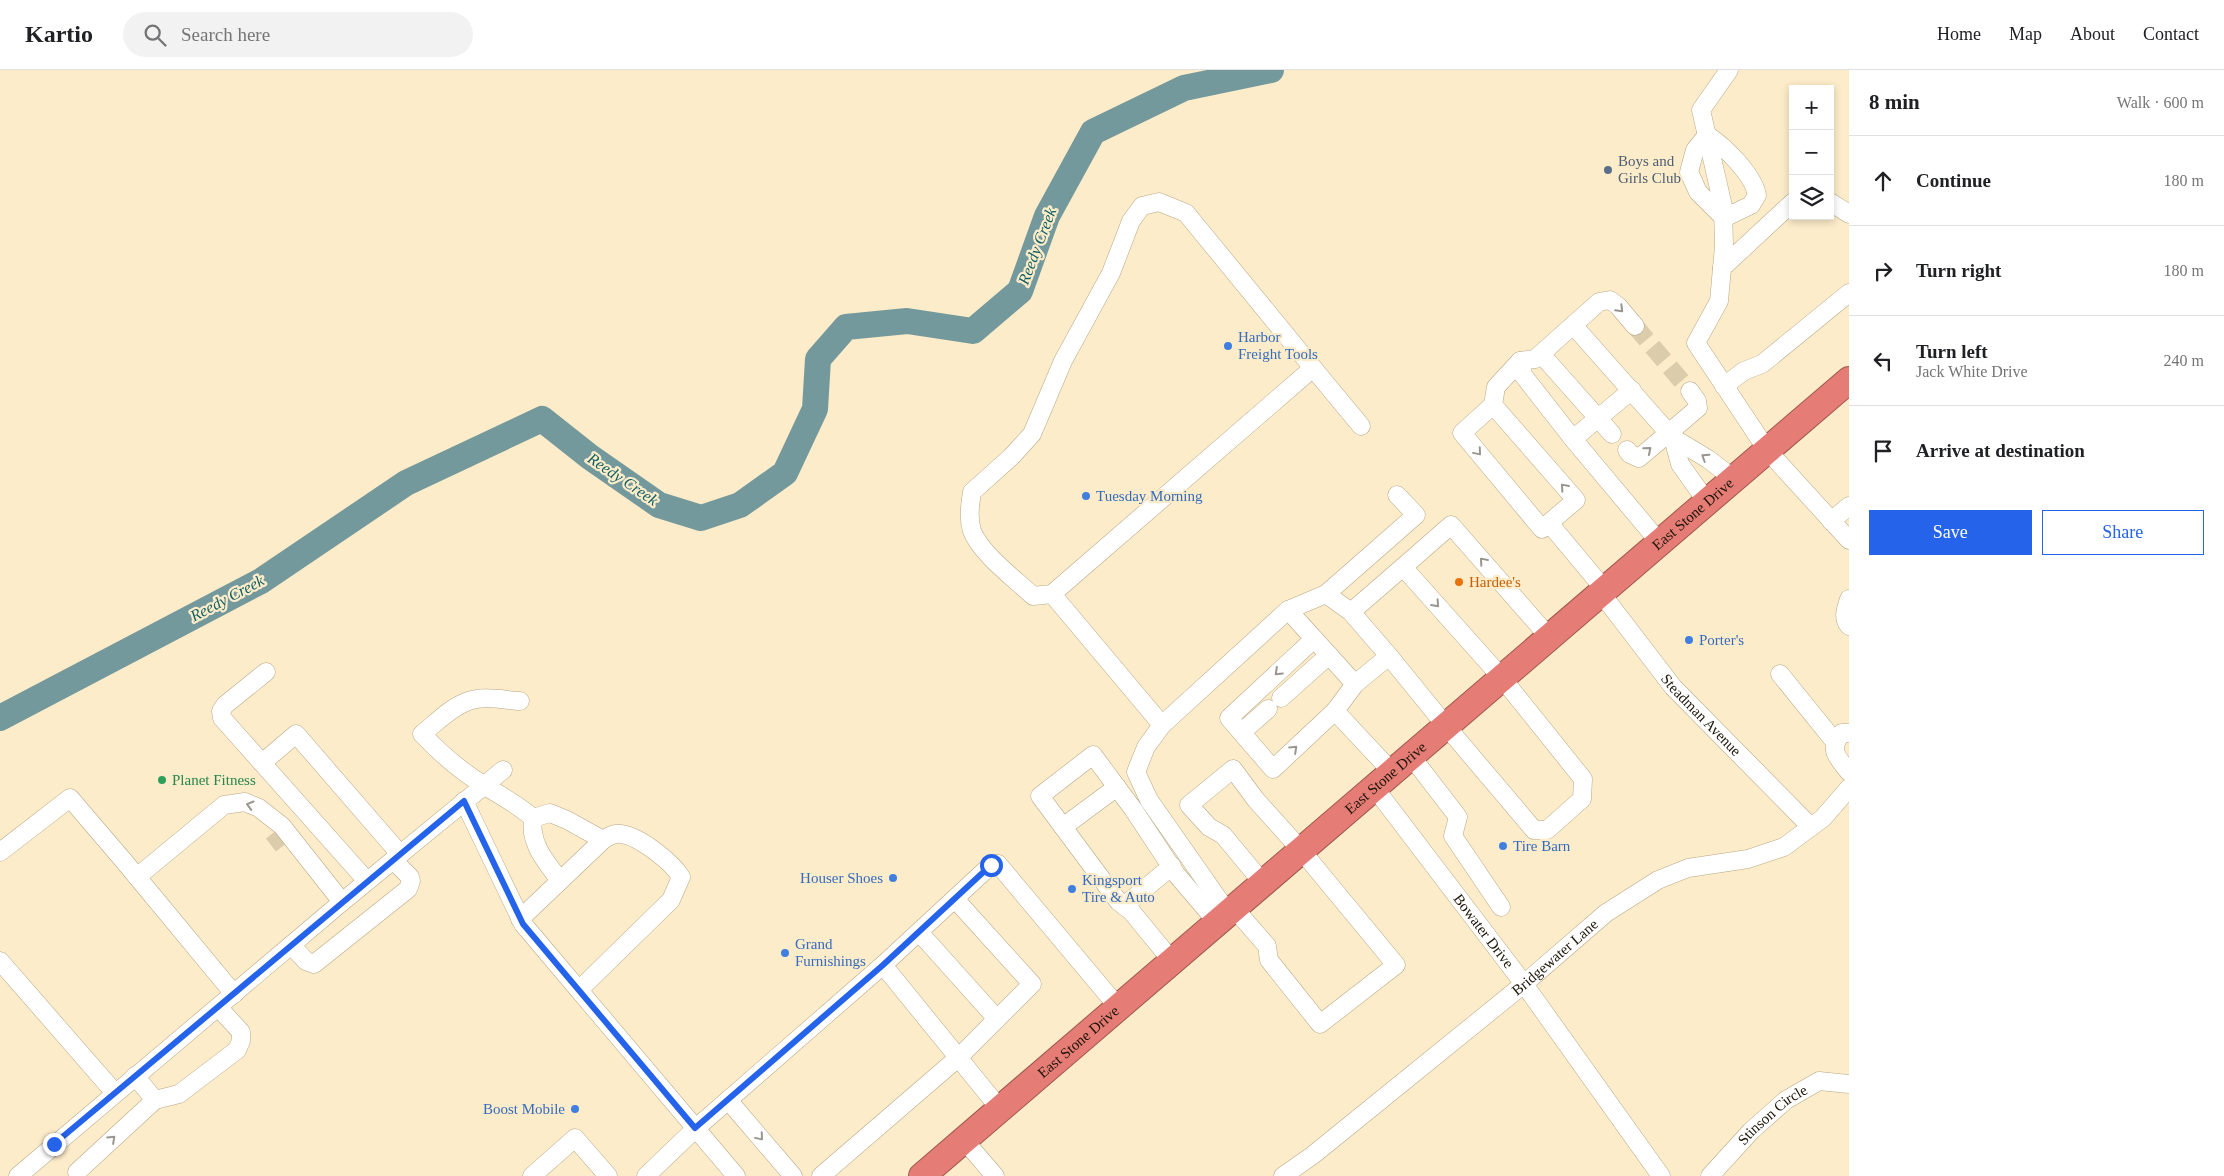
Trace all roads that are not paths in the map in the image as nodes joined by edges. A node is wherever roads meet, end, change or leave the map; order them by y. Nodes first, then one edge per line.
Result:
1 (1729, 70) edge
2 (1707, 135) junction
3 (1834, 205) edge
4 (1789, 206) edge
5 (1849, 214) edge
6 (1724, 218) junction
7 (1722, 268) junction
8 (1849, 293) edge
9 (1574, 325) junction
10 (1635, 326) tunnel mouth
11 (1541, 354) junction
12 (1520, 361) junction
13 (1313, 368) junction
14 (1849, 380) edge
15 (1724, 386) junction
16 (1632, 390) junction
17 (1690, 391) tunnel mouth
18 (1493, 405) junction
19 (1598, 418) junction
20 (1361, 426) dead end
21 (1612, 434) dead end
22 (1671, 436) junction
23 (1573, 439) junction
24 (1627, 450) dead end
25 (1767, 450) junction
26 (1734, 479) junction
27 (1397, 495) dead end
28 (1707, 502) junction
29 (1849, 506) edge
30 (1831, 520) junction
31 (1549, 523) junction
32 (1849, 540) edge
33 (1660, 542) junction
34 (1402, 567) junction
35 (1603, 591) junction
36 (1052, 594) junction
37 (1326, 594) junction
38 (1849, 600) edge
39 (1288, 610) junction
40 (1351, 612) junction
41 (1849, 626) edge
42 (1549, 638) junction
43 (1314, 639) junction
44 (1329, 656) junction
45 (1389, 656) junction
46 (266, 672) dead end
47 (1780, 674) dead end
48 (1502, 678) junction
49 (1355, 684) junction
50 (520, 701) dead end
51 (1335, 711) junction
52 (1162, 725) junction
53 (1446, 726) junction
54 (1242, 732) junction
55 (1842, 737) edge
56 (262, 763) junction
57 (503, 770) dead end
58 (1392, 772) junction
59 (1849, 772) edge
60 (484, 785) junction
61 (1117, 787) junction
62 (1849, 788) edge
63 (464, 801) junction
64 (269, 815) junction
65 (533, 818) junction
66 (1063, 827) junction
67 (1811, 827) junction
68 (603, 840) junction
69 (1301, 850) junction
70 (0, 852) edge
71 (304, 854) junction
72 (396, 857) junction
73 (1172, 866) junction
74 (137, 877) junction
75 (367, 881) junction
76 (560, 881) junction
77 (1263, 883) junction
78 (954, 899) junction
79 (342, 902) junction
80 (1124, 906) junction
81 (1501, 907) dead end
82 (1226, 914) junction
83 (520, 919) junction
84 (920, 932) junction
85 (291, 945) junction
86 (0, 961) edge
87 (1172, 961) junction
88 (883, 965) junction
89 (1524, 984) junction
90 (579, 990) junction
91 (234, 994) junction
92 (218, 1007) junction
93 (1118, 1007) junction
94 (997, 1019) junction
95 (959, 1057) junction
96 (135, 1076) junction
97 (1849, 1084) edge
98 (115, 1093) junction
99 (155, 1100) junction
100 (728, 1100) junction
101 (1000, 1109) junction
102 (695, 1128) junction
103 (964, 1140) junction
104 (77, 1172) dead end
105 (1656, 1174) edge
106 (18, 1176) edge
107 (532, 1176) edge
108 (608, 1176) edge
109 (646, 1176) edge
110 (736, 1176) edge
111 (793, 1176) edge
112 (821, 1176) edge
113 (922, 1176) edge
114 (995, 1176) edge
115 (1283, 1176) edge
116 (1710, 1176) edge

1 - 2 street
2 - 6 street
2 - 6 street
2 - 6 street
3 - 5 street
4 - 7 street
6 - 7 street
7 - 15 street
8 - 15 street
9 -> 10 street
9 - 11 street
9 - 16 street
11 - 12 street
11 - 19 street
12 - 18 street
12 - 23 street
13 - 20 street
13 - 36 street
13 - 36 street
14 - 25 highway, East Stone Drive
15 - 25 street
16 - 19 street
16 - 22 street
17 - 22 street
31 -> 18 street
18 -> 31 street
19 - 21 street
19 - 23 street
24 -> 22 street
26 -> 22 street
22 - 28 street
23 - 33 street
25 - 26 highway, East Stone Drive
25 - 30 street
26 - 28 highway, East Stone Drive
27 - 37 street
28 - 33 highway, East Stone Drive
29 - 30 street
30 - 32 street
31 - 35 street, Steadman Avenue
33 - 35 highway, East Stone Drive
34 - 40 street
42 -> 34 street
34 -> 48 street
35 - 42 highway, East Stone Drive
35 - 67 street, Steadman Avenue
36 - 52 street
37 - 39 street
37 - 40 street
38 - 41 street
39 - 43 street
39 - 52 street
40 - 45 street
42 - 48 highway, East Stone Drive
43 - 44 street
43 -> 54 street
44 - 49 street
44 - 54 street
45 - 49 street
45 - 53 street
46 - 56 street
47 - 55 street
48 - 53 highway, East Stone Drive
48 - 53 street
49 - 51 street
50 - 60 street
54 -> 51 street
51 - 58 street
52 - 82 street
53 - 58 highway, East Stone Drive
55 - 59 street
56 - 72 street
56 - 75 street
57 - 60 street
58 - 69 highway, East Stone Drive
58 - 81 street
58 - 89 street, Bowater Drive
60 - 63 street
60 - 65 street
61 - 66 street
61 - 66 street
61 - 73 street
62 - 67 street, Bridgewater Lane
63 - 72 street
63 - 83 street
64 - 71 street
64 - 71 street
64 -> 74 street
65 - 68 street
65 - 76 street
66 - 80 street
67 - 89 street, Bridgewater Lane
68 - 76 street
68 - 90 street
69 - 77 highway, East Stone Drive
69 - 77 street
69 - 82 street
70 - 74 street
71 - 79 street
72 - 75 street
72 - 85 street
73 - 80 street
73 - 82 street
74 - 91 street
75 - 79 street
76 - 83 street
77 - 82 highway, East Stone Drive
78 - 84 street
78 - 93 street
78 - 94 street
79 - 85 street
80 - 87 street
82 - 87 highway, East Stone Drive
83 - 90 street
84 - 88 street
84 - 94 street
85 - 91 street
86 - 98 street
87 - 93 highway, East Stone Drive
88 - 95 street
88 - 100 street
89 - 105 street, Bowater Drive
89 - 115 street, Bridgewater Lane
90 - 102 street
91 - 92 street
92 - 96 street
92 - 99 street
93 - 101 highway, East Stone Drive
94 - 95 street
95 - 101 street
95 - 112 street
96 - 98 street
96 - 99 street
97 - 116 street, Stinson Circle
98 - 106 street
104 -> 99 street
100 - 102 street
100 -> 111 street
101 - 103 highway, East Stone Drive
102 - 109 street
102 - 110 street
103 - 113 highway, East Stone Drive
103 - 114 street
107 - 108 street

